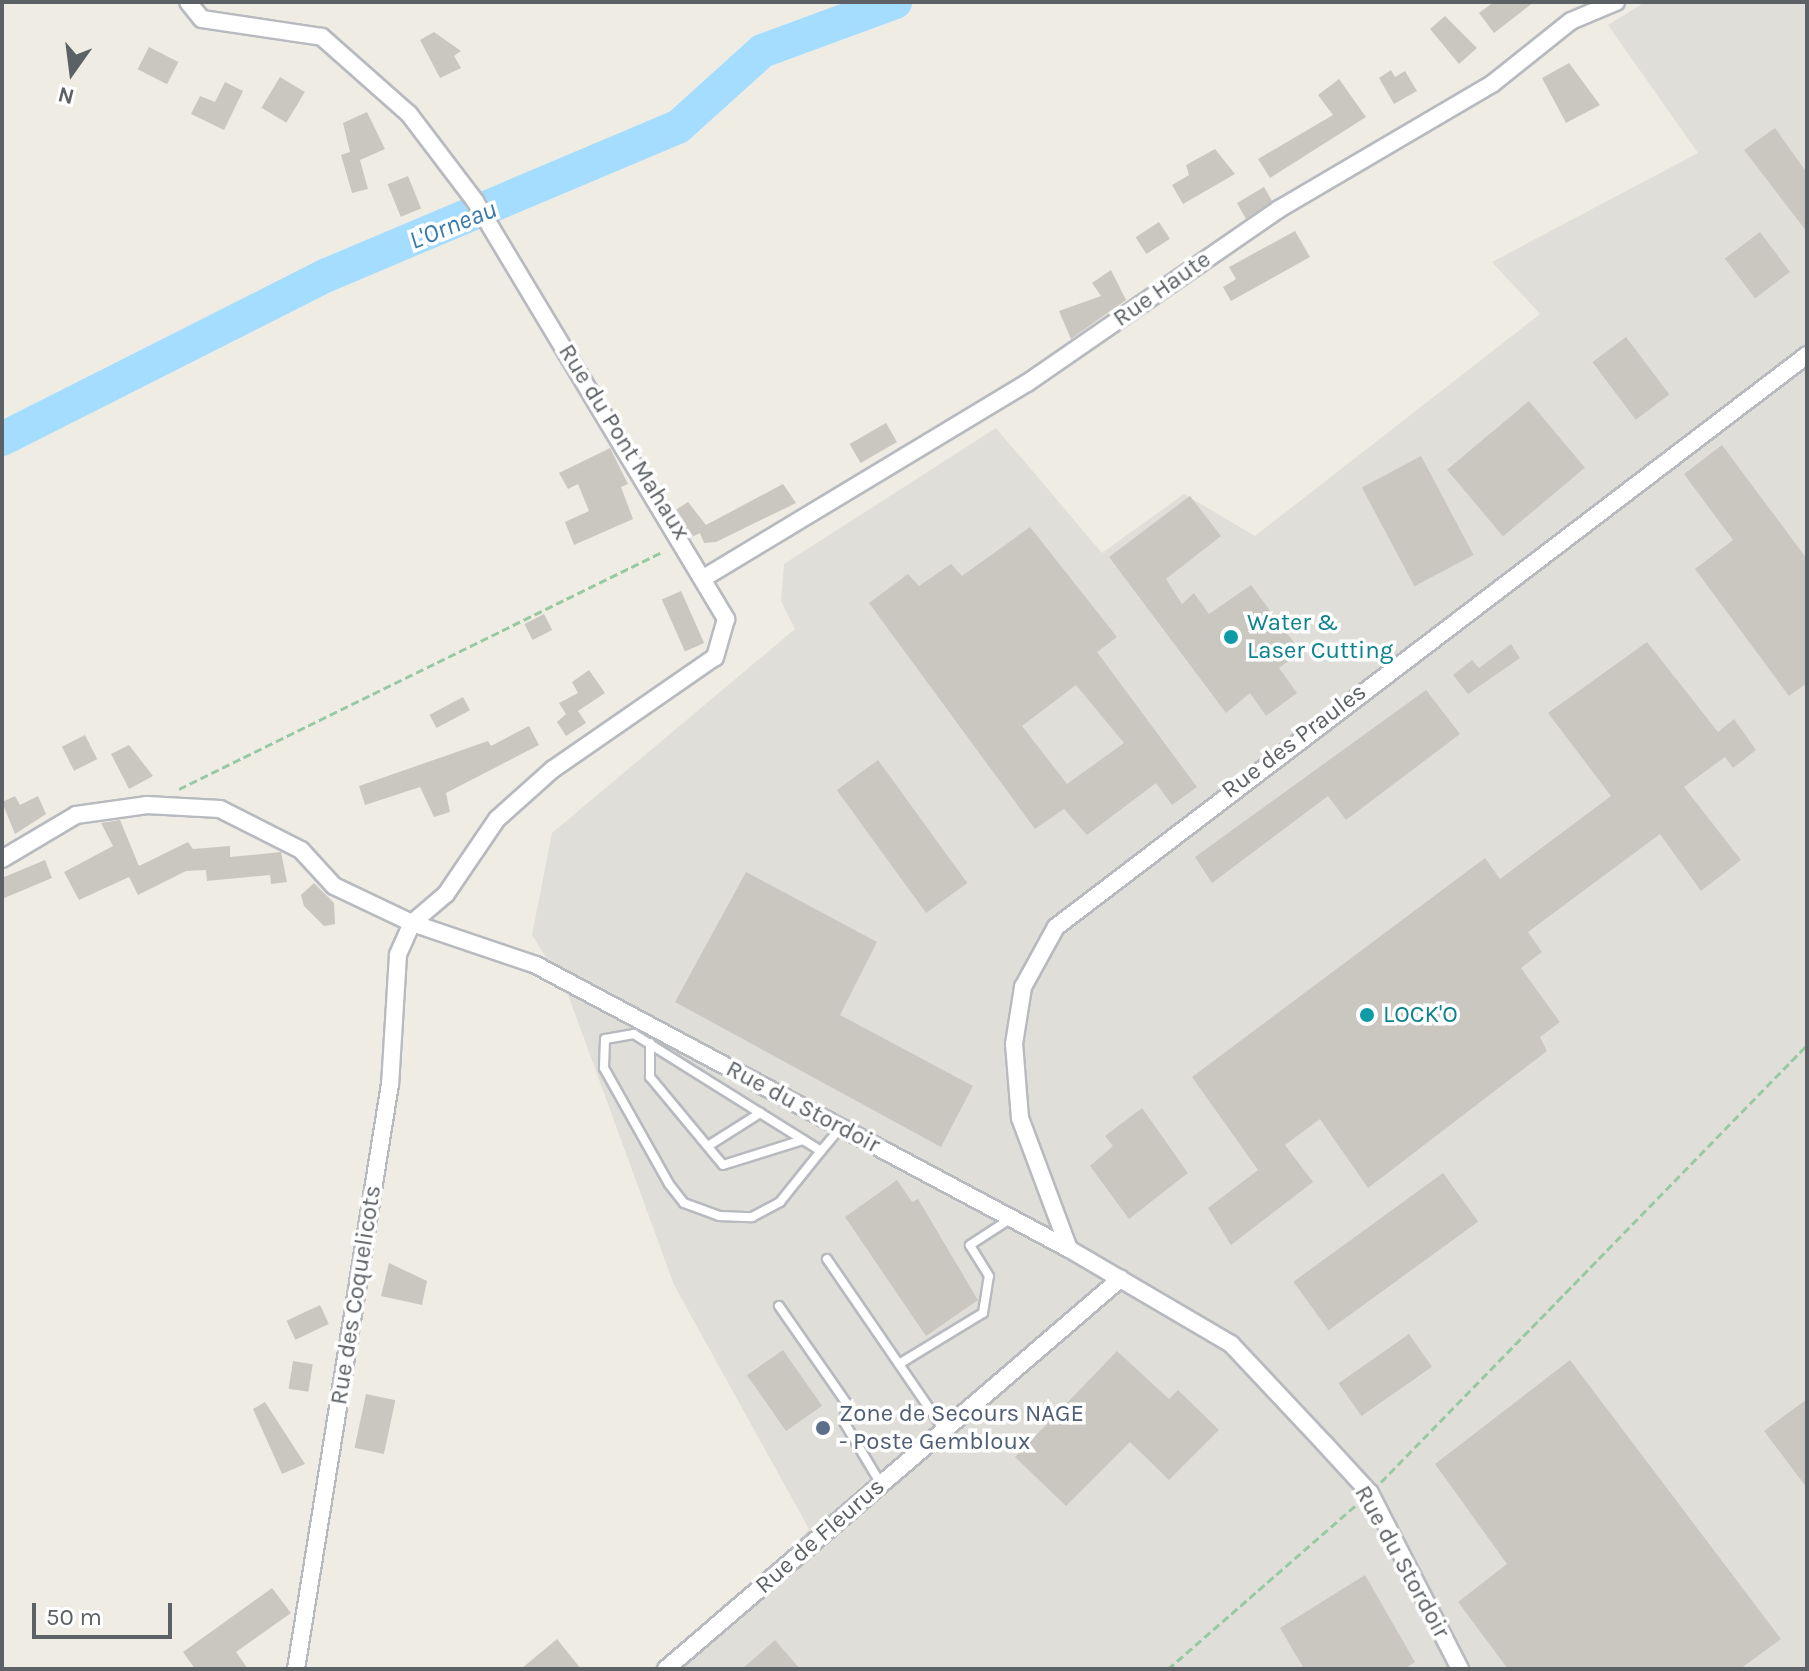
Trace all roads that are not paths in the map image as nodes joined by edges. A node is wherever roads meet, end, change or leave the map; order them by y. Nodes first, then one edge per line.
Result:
1 (188, 2) edge
2 (1616, 2) edge
3 (1807, 355) edge
4 (707, 576) junction
5 (2, 859) edge
6 (412, 923) junction
7 (650, 1043) junction
8 (760, 1113) junction
9 (840, 1127) junction
10 (803, 1140) junction
11 (708, 1146) junction
12 (821, 1151) junction
13 (1011, 1218) junction
14 (1069, 1249) junction
15 (827, 1259) dead end
16 (1120, 1279) junction
17 (779, 1306) dead end
18 (899, 1364) junction
19 (944, 1430) junction
20 (881, 1484) junction
21 (296, 1669) edge
22 (666, 1669) edge
23 (1460, 1669) edge

1 - 4 street, Rue du Pont Mahaux
2 - 4 street, Rue Haute
3 - 14 street, Rue des Praules
4 - 6 street, Rue du Pont Mahaux
5 - 6 street, Rue du Stordoir
6 - 9 street, Rue du Stordoir
6 - 21 street, Rue des Coquelicots
7 - 8 lane
7 - 11 lane
7 - 12 lane
8 - 10 lane
8 - 11 lane
9 - 12 lane
9 - 13 street, Rue du Stordoir
10 - 11 lane
10 - 12 lane
13 - 14 street, Rue du Stordoir
13 - 18 lane
14 - 16 street, Rue du Stordoir
15 - 18 lane
16 - 19 street, Rue de Fleurus
16 - 23 street, Rue du Stordoir
17 - 20 lane
18 - 19 lane
19 - 20 street, Rue de Fleurus
20 - 22 street, Rue de Fleurus

